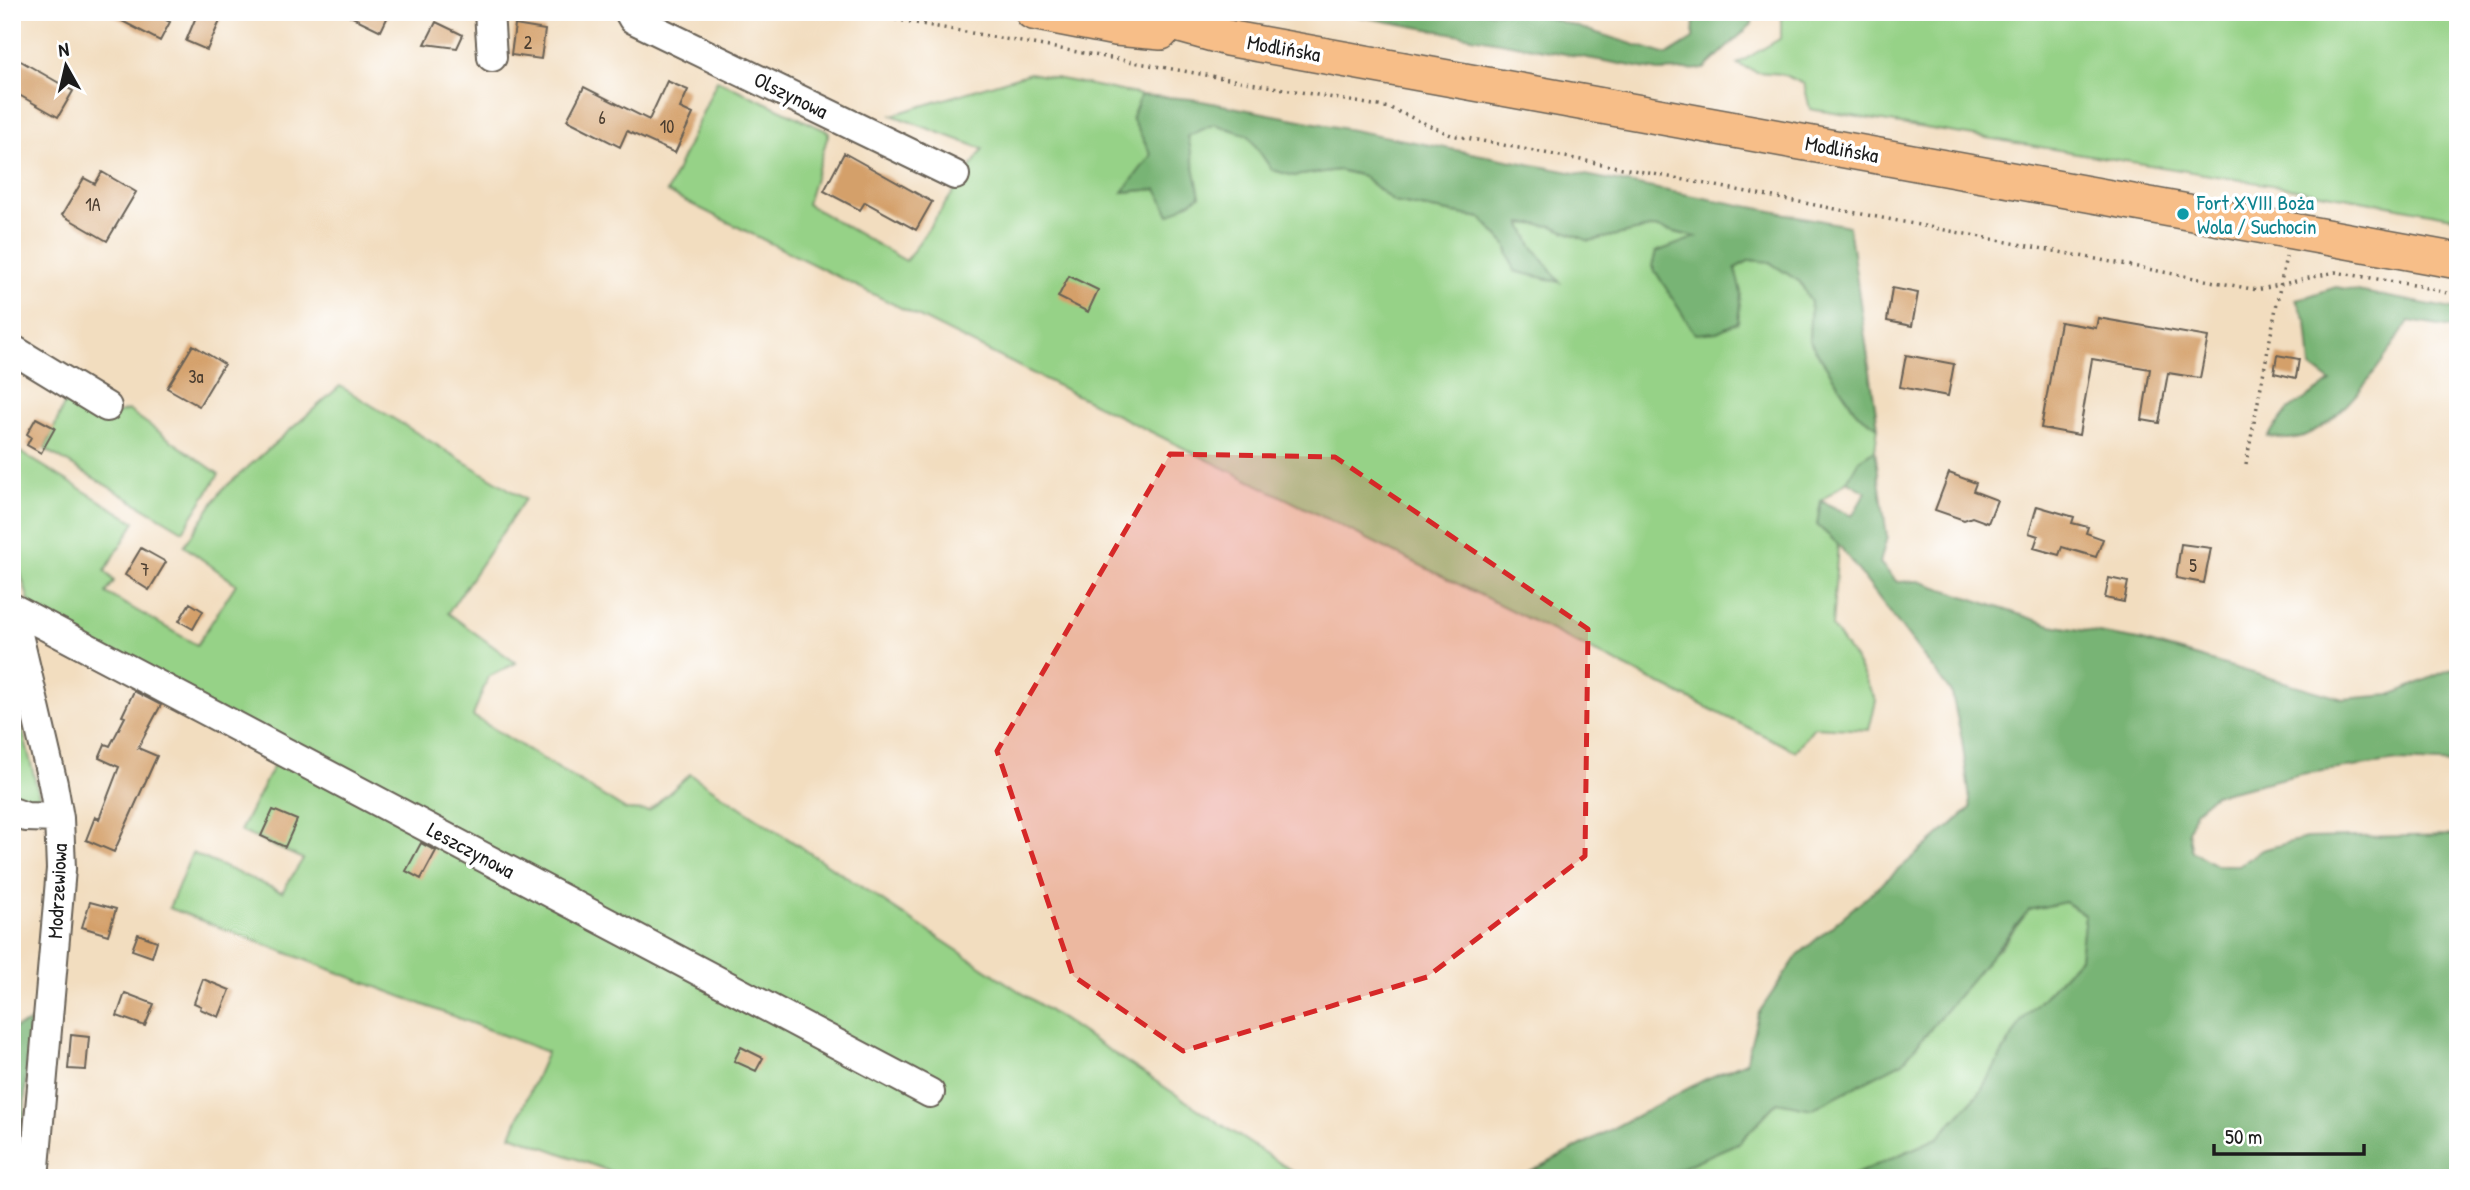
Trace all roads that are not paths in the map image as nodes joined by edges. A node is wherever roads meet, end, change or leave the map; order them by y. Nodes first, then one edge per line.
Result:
1 (489, 12) edge
2 (629, 12) edge
3 (1133, 12) edge
4 (1040, 13) edge
5 (1227, 38) junction
6 (492, 57) dead end
7 (955, 175) dead end
8 (2458, 261) edge
9 (12, 349) edge
10 (107, 407) dead end
11 (12, 608) edge
12 (12, 812) edge
13 (59, 818) junction
14 (930, 1093) dead end
15 (34, 1178) edge

1 - 6 street
2 - 7 street, Olszynowa
3 - 5 main road, Modlińska
4 - 5 main road, Modlińska
5 - 8 main road, Modlińska
9 - 10 street
11 - 13 street, Modrzewiowa
11 - 14 street, Leszczynowa
12 - 13 street
13 - 15 street, Modrzewiowa

